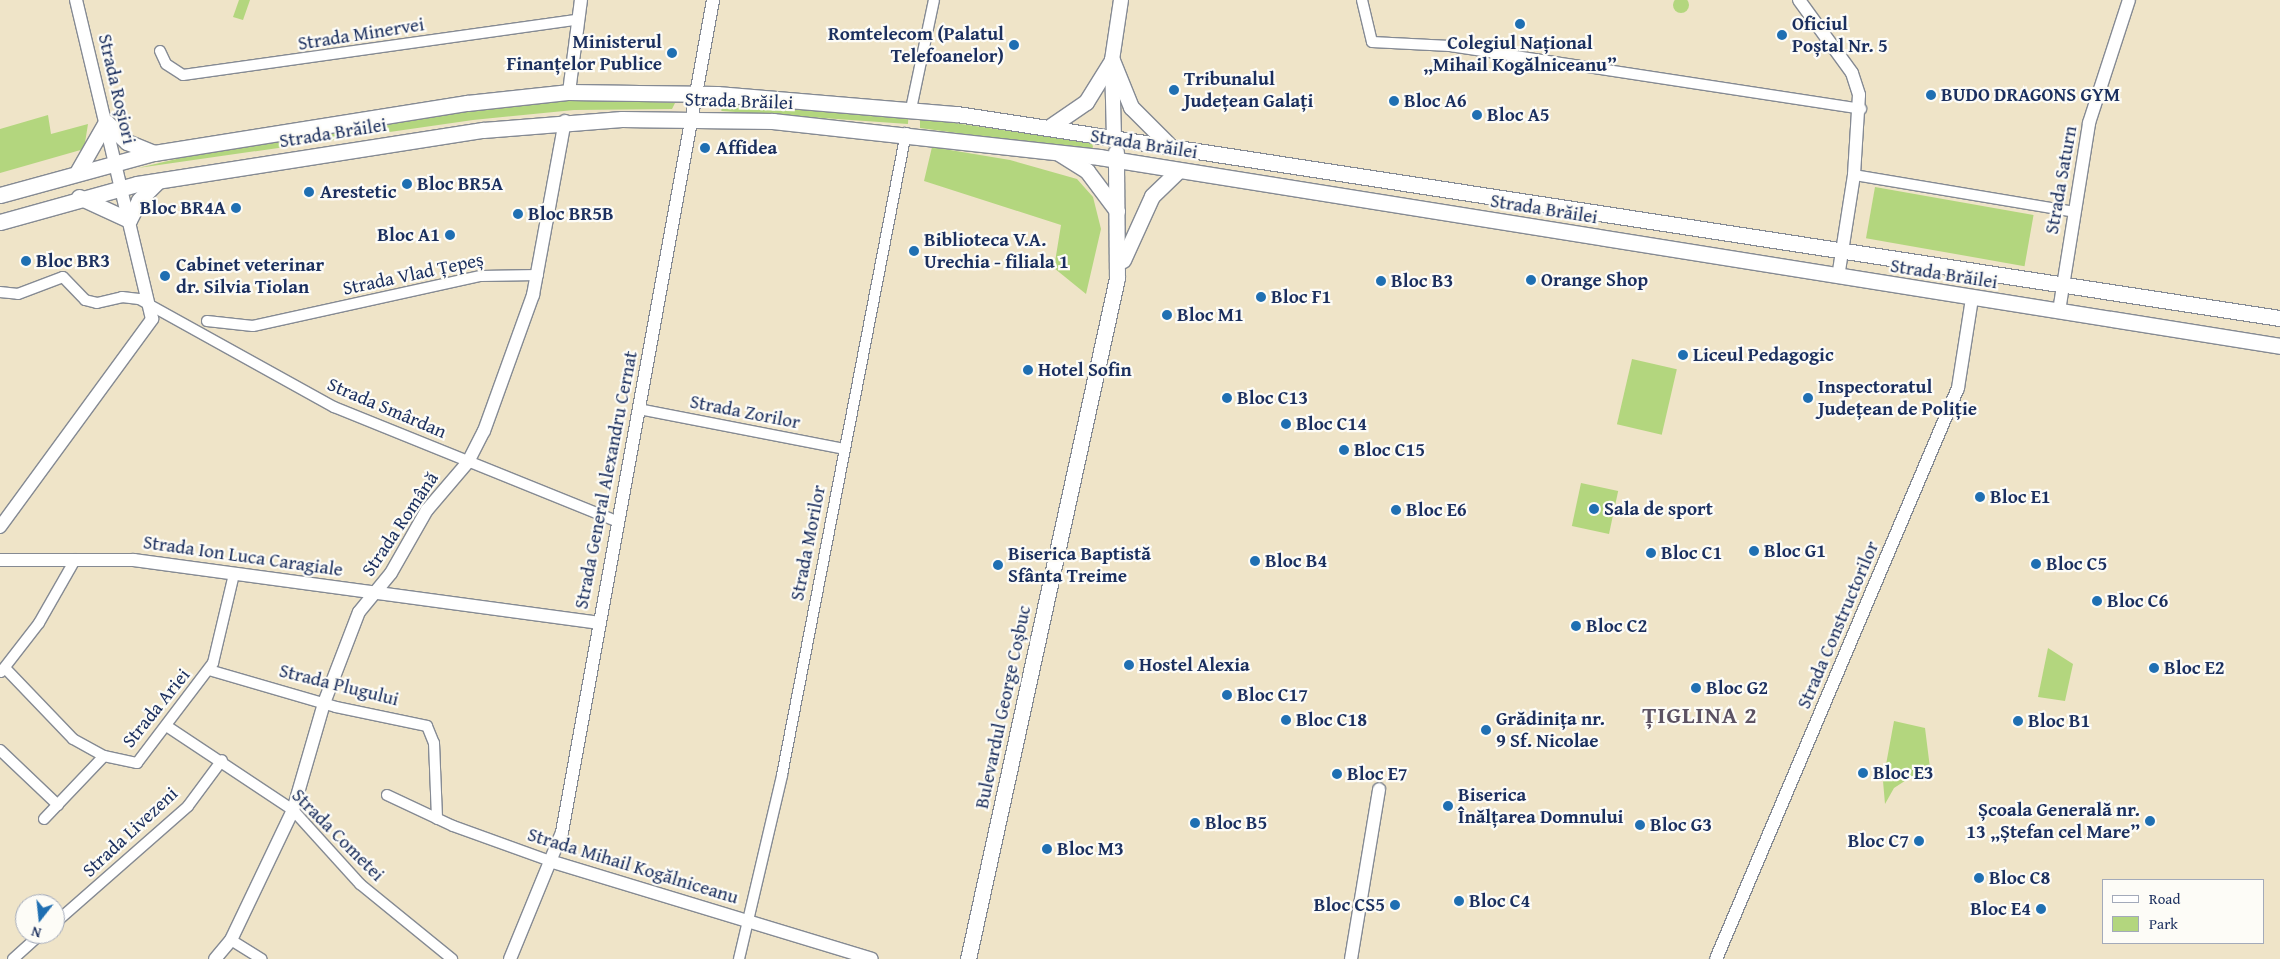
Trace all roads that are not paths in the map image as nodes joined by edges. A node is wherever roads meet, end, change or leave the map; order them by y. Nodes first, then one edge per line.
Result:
1 (76, 0) edge
2 (581, 0) edge
3 (713, 0) edge
4 (934, 0) edge
5 (1121, 0) edge
6 (1362, 0) edge
7 (1799, 0) edge
8 (2129, 0) edge
9 (579, 19) junction
10 (160, 51) dead end
11 (1112, 60) junction
12 (569, 92) junction
13 (697, 93) junction
14 (911, 109) junction
15 (1861, 110) junction
16 (692, 119) junction
17 (565, 121) junction
18 (106, 122) junction
19 (1048, 128) junction
20 (906, 133) junction
21 (1114, 138) junction
22 (1169, 145) junction
23 (1047, 150) junction
24 (154, 153) junction
25 (1116, 160) junction
26 (114, 161) junction
27 (1179, 170) junction
28 (78, 171) junction
29 (1854, 175) junction
30 (158, 181) junction
31 (121, 187) junction
32 (0, 195) edge
33 (79, 196) junction
34 (2074, 212) junction
35 (1120, 216) junction
36 (129, 220) junction
37 (0, 222) edge
38 (1842, 252) junction
39 (538, 275) junction
40 (1838, 277) junction
41 (1117, 278) junction
42 (2063, 284) junction
43 (0, 292) edge
44 (1972, 299) junction
45 (152, 308) junction
46 (2059, 311) junction
47 (2280, 318) edge
48 (207, 321) dead end
49 (2280, 346) edge
50 (639, 409) junction
51 (844, 449) junction
52 (468, 462) junction
53 (616, 522) junction
54 (0, 527) edge
55 (0, 560) edge
56 (75, 560) junction
57 (234, 574) junction
58 (376, 594) junction
59 (598, 623) junction
60 (2, 670) edge
61 (209, 670) junction
62 (324, 703) junction
63 (168, 727) junction
64 (0, 750) edge
65 (104, 756) junction
66 (222, 760) junction
67 (1380, 790) dead end
68 (387, 795) dead end
69 (58, 805) junction
70 (293, 810) junction
71 (44, 819) dead end
72 (437, 819) junction
73 (553, 862) junction
74 (65, 913) edge
75 (750, 922) junction
76 (231, 940) junction
77 (30, 944) edge
78 (971, 954) edge
79 (13, 959) edge
80 (215, 959) edge
81 (262, 959) edge
82 (452, 959) edge
83 (510, 959) edge
84 (739, 959) edge
85 (872, 959) edge
86 (1351, 959) edge
87 (1716, 959) edge

1 - 18 street, Strada Roșiori
2 - 9 street
3 - 13 street, Strada General Alexandru Cernat
4 - 14 street
5 - 11 main road
6 - 15 street
7 - 15 street
8 - 34 street, Strada Saturn
9 - 10 street, Strada Minervei
9 - 12 street
11 - 19 main road
11 - 21 main road
11 - 22 main road
12 - 13 main road, Strada Brăilei
12 - 24 main road, Strada Brăilei
13 - 14 main road, Strada Brăilei
13 - 16 street, Strada General Alexandru Cernat
14 - 19 main road, Strada Brăilei
15 - 29 street
16 - 17 main road, Strada Brăilei
16 - 20 main road, Strada Brăilei
16 - 50 street, Strada General Alexandru Cernat
17 - 30 main road, Strada Brăilei
17 - 39 street, Strada Română
18 - 24 main road
18 - 26 street, Strada Roșiori
18 - 28 main road
19 - 21 main road, Strada Brăilei
20 - 23 main road, Strada Brăilei
20 - 51 street, Strada Morilor
21 - 22 main road, Strada Brăilei
21 - 25 main road, Bulevardul George Coșbuc
22 - 38 main road, Strada Brăilei
23 - 25 main road, Strada Brăilei
23 - 35 main road
24 - 26 main road, Strada Brăilei
25 - 27 main road, Strada Brăilei
25 - 35 main road, Bulevardul George Coșbuc
26 - 28 main road, Strada Brăilei
26 - 31 street, Strada Roșiori
27 - 40 main road, Strada Brăilei
27 - 41 main road
28 - 32 main road, Strada Brăilei
29 - 34 street
29 - 38 street
30 - 31 main road, Strada Brăilei
30 - 36 main road
31 - 33 main road, Strada Brăilei
31 - 36 street
33 - 36 main road
33 - 37 main road, Strada Brăilei
34 - 42 street, Strada Saturn
35 - 41 main road, Bulevardul George Coșbuc
36 - 45 street
38 - 40 street
38 - 42 main road, Strada Brăilei
39 - 48 street, Strada Vlad Țepeș
39 - 52 street, Strada Română
40 - 44 main road, Strada Brăilei
41 - 78 main road, Bulevardul George Coșbuc
42 - 46 street, Strada Saturn
42 - 47 main road, Strada Brăilei
43 - 45 street, Strada Smârdan
44 - 46 main road, Strada Brăilei
44 - 87 street, Strada Constructorilor
45 - 52 street, Strada Smârdan
45 - 54 street
46 - 49 main road, Strada Brăilei
50 - 51 street, Strada Zorilor
50 - 53 street, Strada General Alexandru Cernat
51 - 75 street, Strada Morilor
52 - 53 street, Strada Smârdan
52 - 58 street, Strada Română
53 - 59 street, Strada General Alexandru Cernat
55 - 56 street, Strada Ion Luca Caragiale
56 - 57 street, Strada Ion Luca Caragiale
56 - 60 street
57 - 58 street, Strada Ion Luca Caragiale
57 - 61 street, Strada Ariei
58 - 59 street, Strada Ion Luca Caragiale
58 - 62 street, Strada Română
59 - 73 street, Strada General Alexandru Cernat
60 - 65 street, Strada Ariei
61 - 62 street, Strada Plugului
61 - 63 street, Strada Ariei
62 - 70 street, Strada Română
62 - 72 street, Strada Plugului
63 - 65 street, Strada Ariei
63 - 66 street, Strada Cometei
64 - 69 street
65 - 69 street
66 - 70 street, Strada Cometei
66 - 74 street, Strada Livezeni
67 - 86 street
68 - 72 street, Strada Mihail Kogălniceanu
69 - 71 street
70 - 76 street, Strada Română
70 - 82 street, Strada Cometei
72 - 73 street, Strada Mihail Kogălniceanu
73 - 75 street, Strada Mihail Kogălniceanu
73 - 83 street, Strada General Alexandru Cernat
75 - 84 street, Strada Morilor
75 - 85 street, Strada Mihail Kogălniceanu
76 - 80 street, Strada Română
76 - 81 street
77 - 79 street

